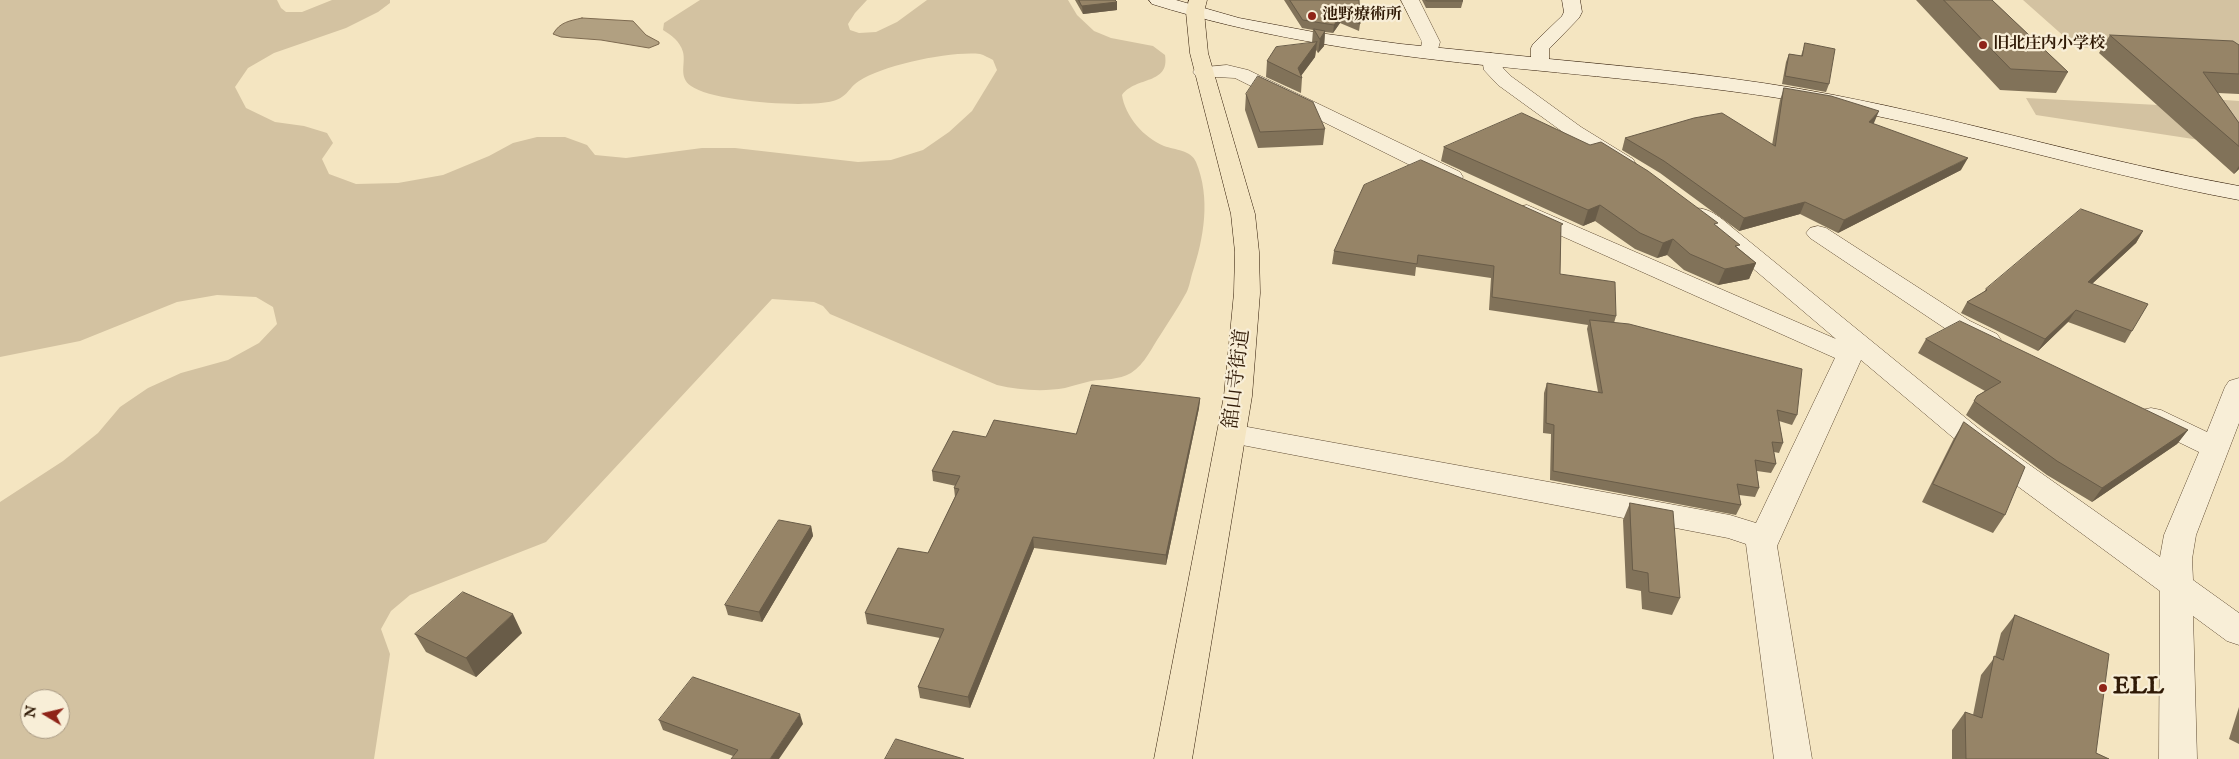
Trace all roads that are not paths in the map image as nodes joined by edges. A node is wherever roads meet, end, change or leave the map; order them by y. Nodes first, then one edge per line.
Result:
1 (1158, 0) edge
2 (1410, 0) edge
3 (1571, 0) edge
4 (1196, 6) edge
5 (1429, 52) junction
6 (1491, 59) junction
7 (1540, 64) junction
8 (1203, 72) junction
9 (1643, 175) edge
10 (1467, 184) edge
11 (2239, 194) edge
12 (1675, 198) edge
13 (1512, 204) edge
14 (1818, 233) dead end
15 (1853, 348) junction
16 (2013, 352) edge
17 (2239, 387) edge
18 (2127, 406) edge
19 (1231, 434) junction
20 (2214, 447) junction
21 (1764, 538) junction
22 (2176, 586) junction
23 (2239, 631) edge
24 (1173, 759) edge
25 (1793, 759) edge
26 (2178, 759) edge

1 - 4 street
2 - 5 street
3 - 7 street
4 - 5 street
4 - 8 main road, 舘山寺街道
5 - 6 street
6 - 7 street
6 - 9 street
7 - 11 street
8 - 10 street
8 - 19 main road, 舘山寺街道
12 - 15 street
13 - 15 street
14 - 16 street
15 - 21 street
15 - 22 street
17 - 20 street
18 - 20 street
19 - 21 street
19 - 24 main road, 舘山寺街道
20 - 22 street
21 - 25 street
22 - 23 street
22 - 26 street

